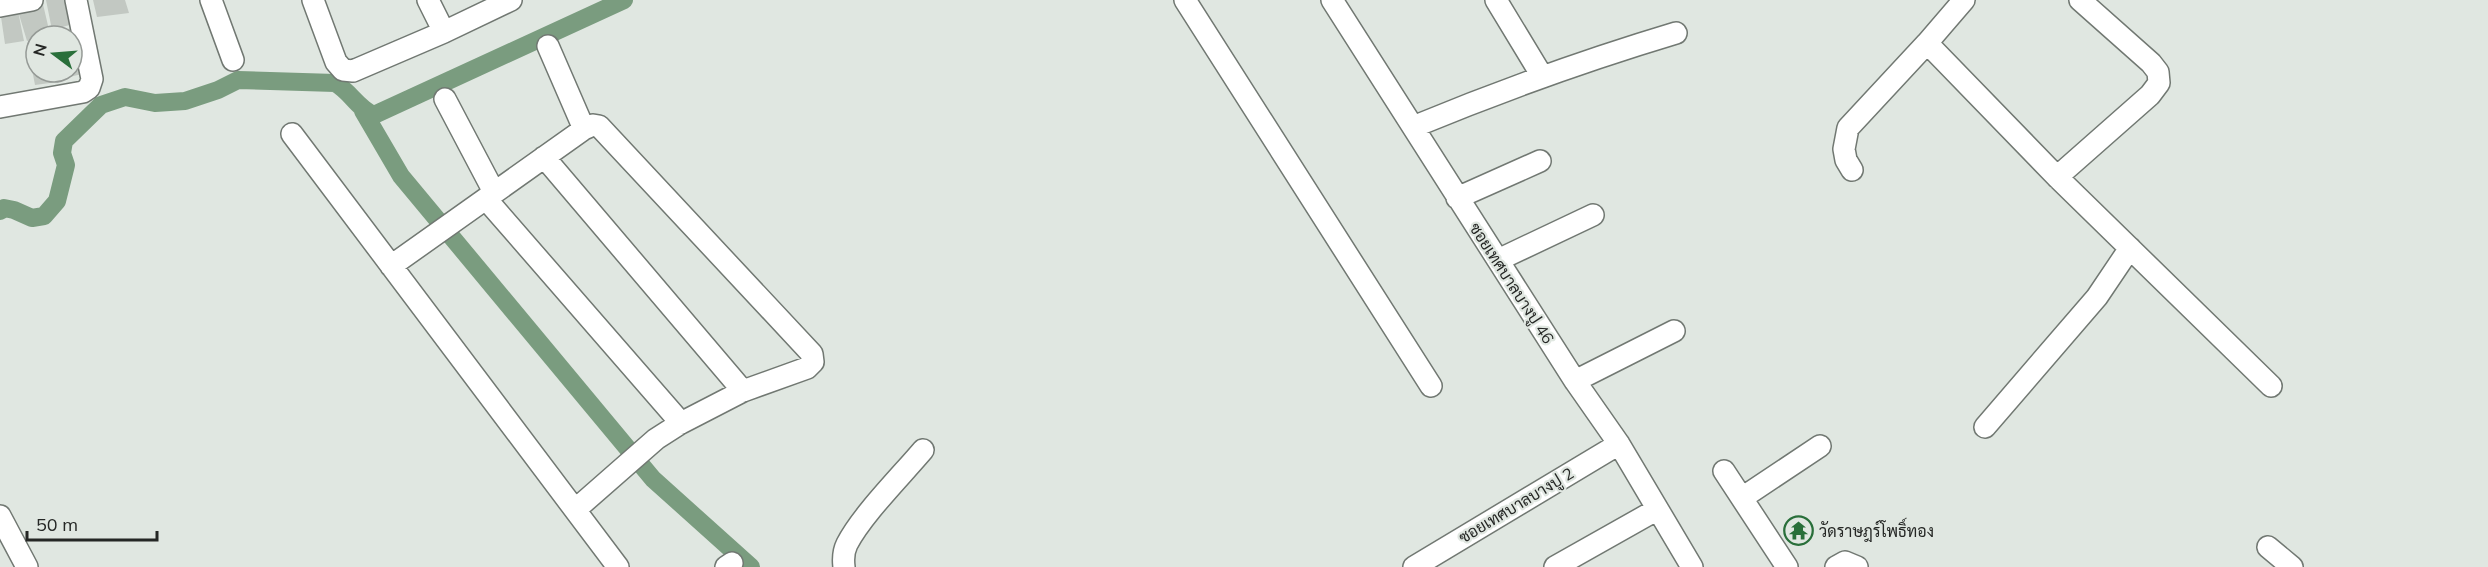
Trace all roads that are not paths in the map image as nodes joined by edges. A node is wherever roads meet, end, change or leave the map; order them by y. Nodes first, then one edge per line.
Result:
1 (32, 0) edge
2 (76, 0) edge
3 (211, 0) edge
4 (313, 0) edge
5 (428, 0) edge
6 (511, 0) edge
7 (1185, 0) edge
8 (1332, 0) edge
9 (1496, 0) edge
10 (1964, 0) edge
11 (2080, 0) edge
12 (0, 6) edge
13 (444, 32) junction
14 (1676, 33) dead end
15 (1927, 43) junction
16 (548, 46) dead end
17 (233, 60) dead end
18 (1542, 76) junction
19 (445, 99) dead end
20 (0, 107) edge
21 (1413, 128) junction
22 (584, 129) junction
23 (292, 134) dead end
24 (544, 157) junction
25 (1540, 161) dead end
26 (1851, 170) dead end
27 (2057, 177) junction
28 (490, 196) junction
29 (1457, 198) junction
30 (1593, 216) dead end
31 (2130, 248) junction
32 (1498, 260) junction
33 (391, 266) junction
34 (1674, 331) dead end
35 (1575, 381) junction
36 (1431, 386) dead end
37 (2271, 386) dead end
38 (743, 391) junction
39 (681, 423) junction
40 (1985, 427) dead end
41 (1619, 444) junction
42 (1820, 446) dead end
43 (923, 450) dead end
44 (1724, 471) dead end
45 (1742, 498) junction
46 (575, 510) junction
47 (1656, 510) junction
48 (0, 516) edge
49 (2268, 547) dead end
50 (27, 567) edge
51 (618, 567) edge
52 (844, 567) edge
53 (1414, 567) edge
54 (1555, 567) edge
55 (1692, 567) edge
56 (1787, 567) edge
57 (1836, 567) edge
58 (1857, 567) edge
59 (2292, 567) edge

1 - 12 street
2 - 20 street
3 - 17 street
4 - 13 street
5 - 13 street
6 - 13 street
7 - 36 street
8 - 21 street, ซอยเทศบาลบางปู 46
9 - 18 street
10 - 15 street
11 - 27 street
14 - 18 street
15 - 26 street
15 - 27 street
16 - 22 street
18 - 21 street
19 - 28 street
21 - 29 street, ซอยเทศบาลบางปู 46
22 - 24 street
22 - 38 street
23 - 33 street
24 - 28 street
24 - 38 street
25 - 29 street
27 - 31 street
28 - 33 street
28 - 39 street
29 - 32 street, ซอยเทศบาลบางปู 46
30 - 32 street
31 - 37 street
31 - 40 street
32 - 35 street, ซอยเทศบาลบางปู 46
33 - 46 street
34 - 35 street
35 - 41 street, ซอยเทศบาลบางปู 46
38 - 39 street
39 - 46 street
41 - 47 street, ซอยเทศบาลบางปู 46
41 - 53 street, ซอยเทศบาลบางปู 2
42 - 45 street
43 - 52 street
44 - 45 street
45 - 56 street
46 - 51 street
47 - 54 street
47 - 55 street, ซอยเทศบาลบางปู 46
48 - 50 street
49 - 59 street
57 - 58 street

